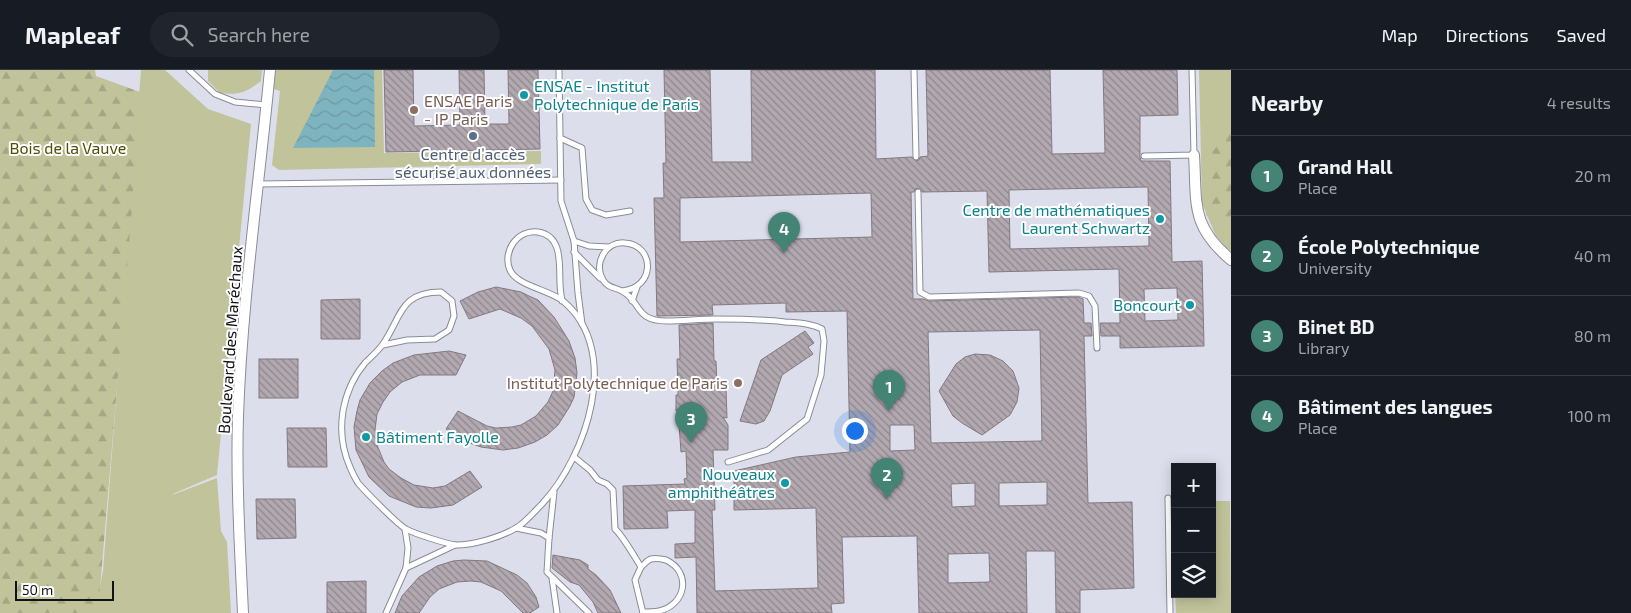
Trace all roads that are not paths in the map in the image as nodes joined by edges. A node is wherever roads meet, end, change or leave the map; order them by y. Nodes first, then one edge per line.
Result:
1 (189, 70) edge
2 (270, 70) edge
3 (559, 70) edge
4 (914, 70) edge
5 (1192, 70) edge
6 (266, 105) junction
7 (560, 138) junction
8 (1194, 155) junction
9 (1144, 156) dead end
10 (916, 157) dead end
11 (561, 180) junction
12 (258, 184) junction
13 (918, 192) dead end
14 (630, 211) dead end
15 (574, 241) junction
16 (609, 247) junction
17 (574, 252) junction
18 (1231, 260) edge
19 (604, 281) junction
20 (637, 287) junction
21 (622, 291) junction
22 (562, 301) junction
23 (632, 302) junction
24 (582, 324) junction
25 (383, 345) junction
26 (1097, 348) dead end
27 (574, 457) junction
28 (728, 462) dead end
29 (554, 491) junction
30 (1168, 498) dead end
31 (516, 528) junction
32 (405, 529) junction
33 (549, 538) junction
34 (455, 545) junction
35 (641, 567) junction
36 (406, 568) junction
37 (552, 578) junction
38 (643, 612) edge
39 (243, 613) edge
40 (386, 613) edge
41 (557, 613) edge
42 (589, 613) edge
43 (1170, 613) edge

1 - 6 lane
2 - 6 street, Boulevard des Maréchaux
3 - 7 lane
4 - 10 lane
5 - 8 lane
6 - 12 street, Boulevard des Maréchaux
7 - 11 lane
7 - 14 lane
8 - 9 lane
8 - 18 street
11 - 12 lane
11 - 15 lane
12 - 39 street, Boulevard des Maréchaux
13 - 26 lane
15 - 16 lane
15 - 17 lane
16 - 19 lane
16 - 20 lane
17 - 19 lane
17 - 24 lane
19 - 21 lane
20 - 21 lane
20 - 23 lane
21 - 23 lane
22 - 22 lane
22 - 24 lane
23 - 28 lane
24 - 27 lane
25 - 25 lane
25 - 32 lane
27 - 29 lane
27 - 35 lane
29 - 31 lane
29 - 33 lane
30 - 43 lane
31 - 33 lane
31 - 34 lane
32 - 34 lane
32 - 36 lane
33 - 37 lane
34 - 36 lane
35 - 38 lane
35 - 38 lane
36 - 40 lane
37 - 41 lane
37 - 42 lane

